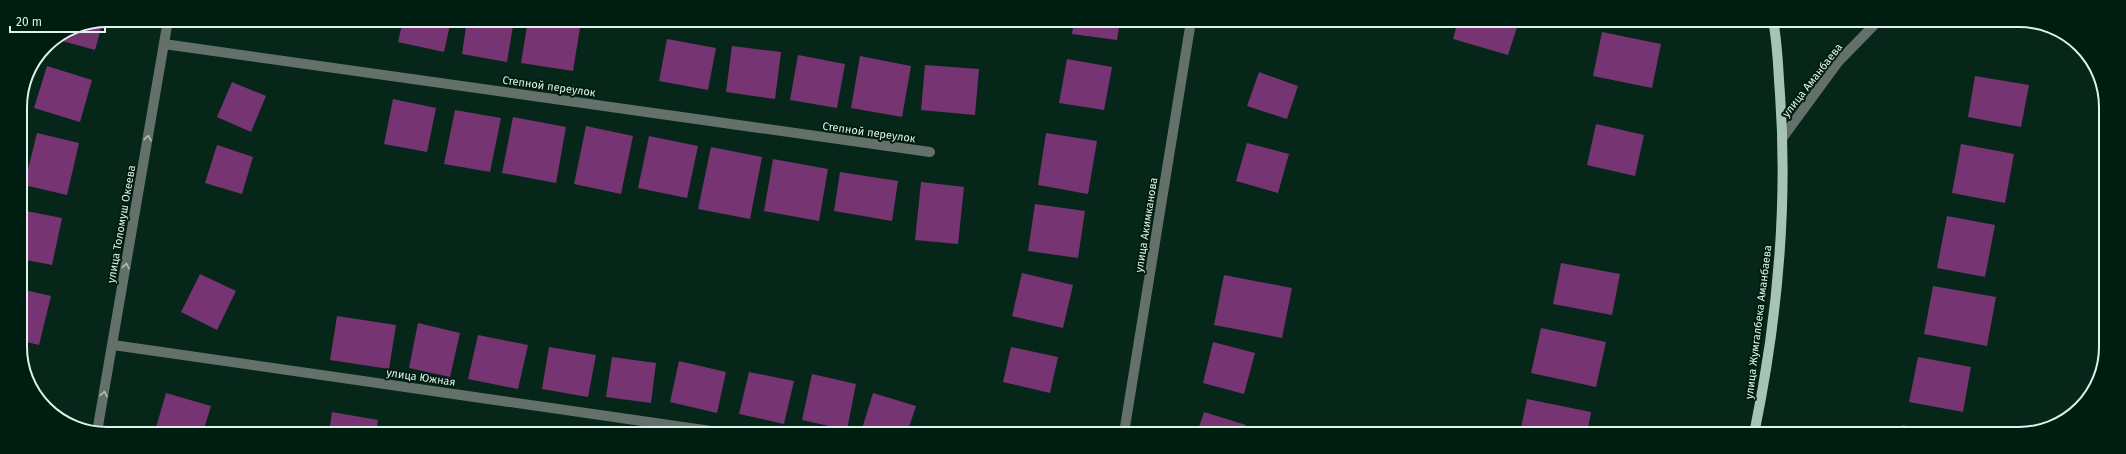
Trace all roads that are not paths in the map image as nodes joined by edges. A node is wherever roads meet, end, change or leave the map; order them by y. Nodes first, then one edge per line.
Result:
1 (167, 27) edge
2 (1190, 27) edge
3 (1774, 27) edge
4 (1873, 27) edge
5 (164, 44) junction
6 (1783, 137) junction
7 (930, 152) dead end
8 (113, 344) junction
9 (98, 426) edge
10 (684, 427) edge
11 (1125, 427) edge
12 (1755, 427) edge

1 - 5 street, улица Толомуш Океева
2 - 11 street, улица Акимканова
3 - 6 main road, улица Жумгалбека Аманбаева
4 - 6 street, улица Аманбаева
5 - 7 street, Степной переулок
8 -> 5 street, улица Толомуш Океева
6 - 12 main road, улица Жумгалбека Аманбаева
9 -> 8 street, улица Толомуш Океева
8 - 10 street, улица Южная

